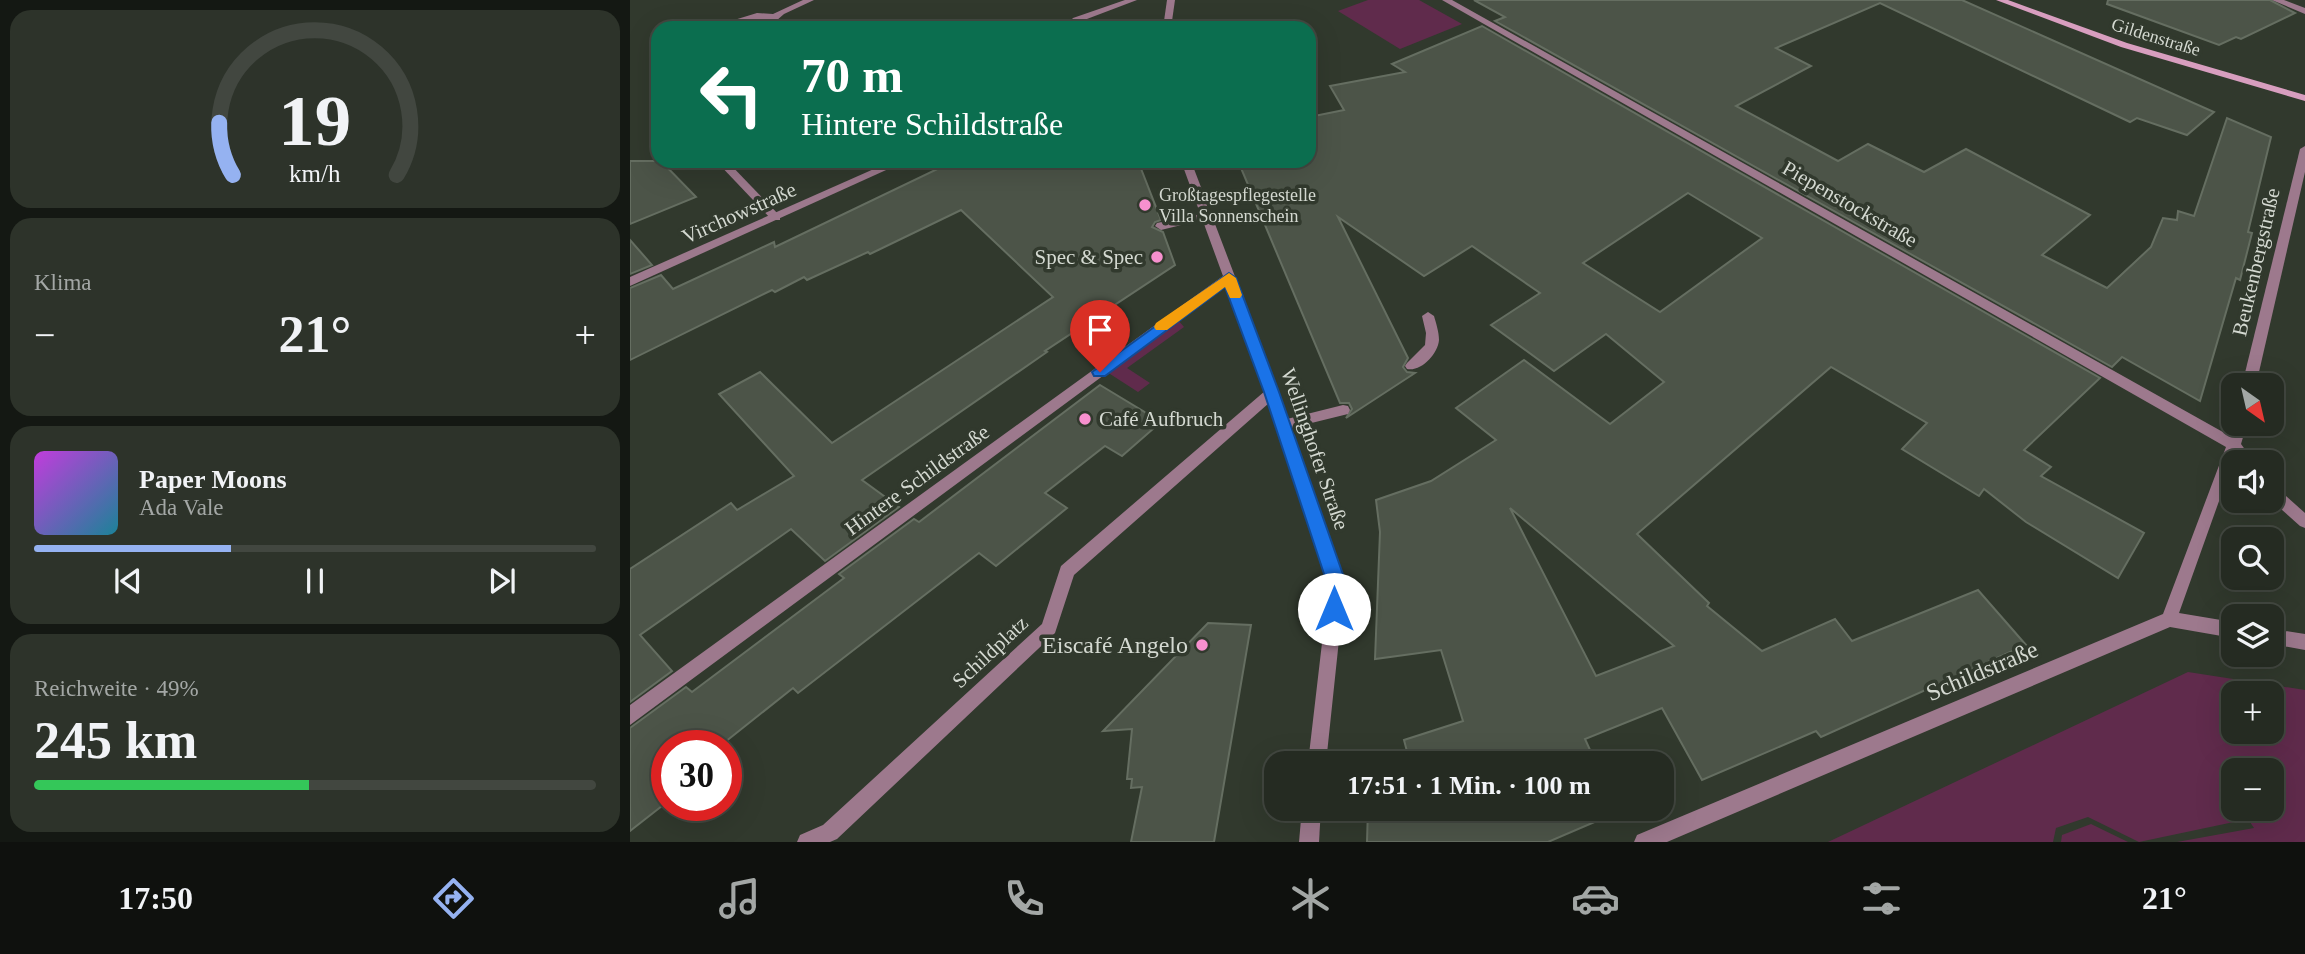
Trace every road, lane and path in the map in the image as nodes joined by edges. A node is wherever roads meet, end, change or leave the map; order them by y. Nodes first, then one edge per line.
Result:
1 (810, 0) edge
2 (1133, 0) edge
3 (1171, 0) edge
4 (1446, 0) edge
5 (2000, 0) edge
6 (2276, 0) edge
7 (2305, 11) edge
8 (776, 17) junction
9 (738, 21) edge
10 (771, 21) edge
11 (1075, 21) edge
12 (1168, 21) edge
13 (2305, 98) edge
14 (2305, 149) edge
15 (728, 168) edge
16 (886, 168) edge
17 (1189, 168) edge
18 (1206, 216) junction
19 (776, 218) junction
20 (1161, 226) dead end
21 (1229, 278) junction
22 (630, 282) edge
23 (1429, 316) dead end
24 (1412, 366) dead end
25 (2252, 373) edge
26 (1272, 392) junction
27 (1343, 410) dead end
28 (1283, 425) junction
29 (2236, 436) edge
30 (2234, 445) junction
31 (2238, 450) edge
32 (2284, 503) edge
33 (2305, 522) edge
34 (2169, 619) junction
35 (2221, 628) edge
36 (2284, 639) edge
37 (2305, 642) edge
38 (630, 716) edge
39 (1318, 751) edge
40 (1311, 821) edge
41 (807, 842) edge
42 (1309, 842) edge
43 (1644, 842) edge

1 - 8 street
2 - 11 street
3 - 12 street
4 - 30 street, Piepenstockstraße
5 - 13 main road, Gildenstraße
6 - 7 street
8 - 9 street
8 - 10 street
14 - 25 street, Beukenbergstraße
15 - 19 street
16 - 19 street, Virchowstraße
17 - 18 street, Wellinghofer Straße
18 - 20 street
18 - 21 street, Wellinghofer Straße
19 - 22 street, Virchowstraße
21 - 26 street, Wellinghofer Straße
21 - 38 street, Hintere Schildstraße
23 - 24 street
26 - 28 street, Wellinghofer Straße
26 - 41 street, Schildplatz
27 - 28 street
28 - 39 street, Wellinghofer Straße
29 - 30 street
30 - 31 street
30 - 34 street
32 - 33 street
34 - 35 street
34 - 43 street, Schildstraße
36 - 37 street
40 - 42 street

